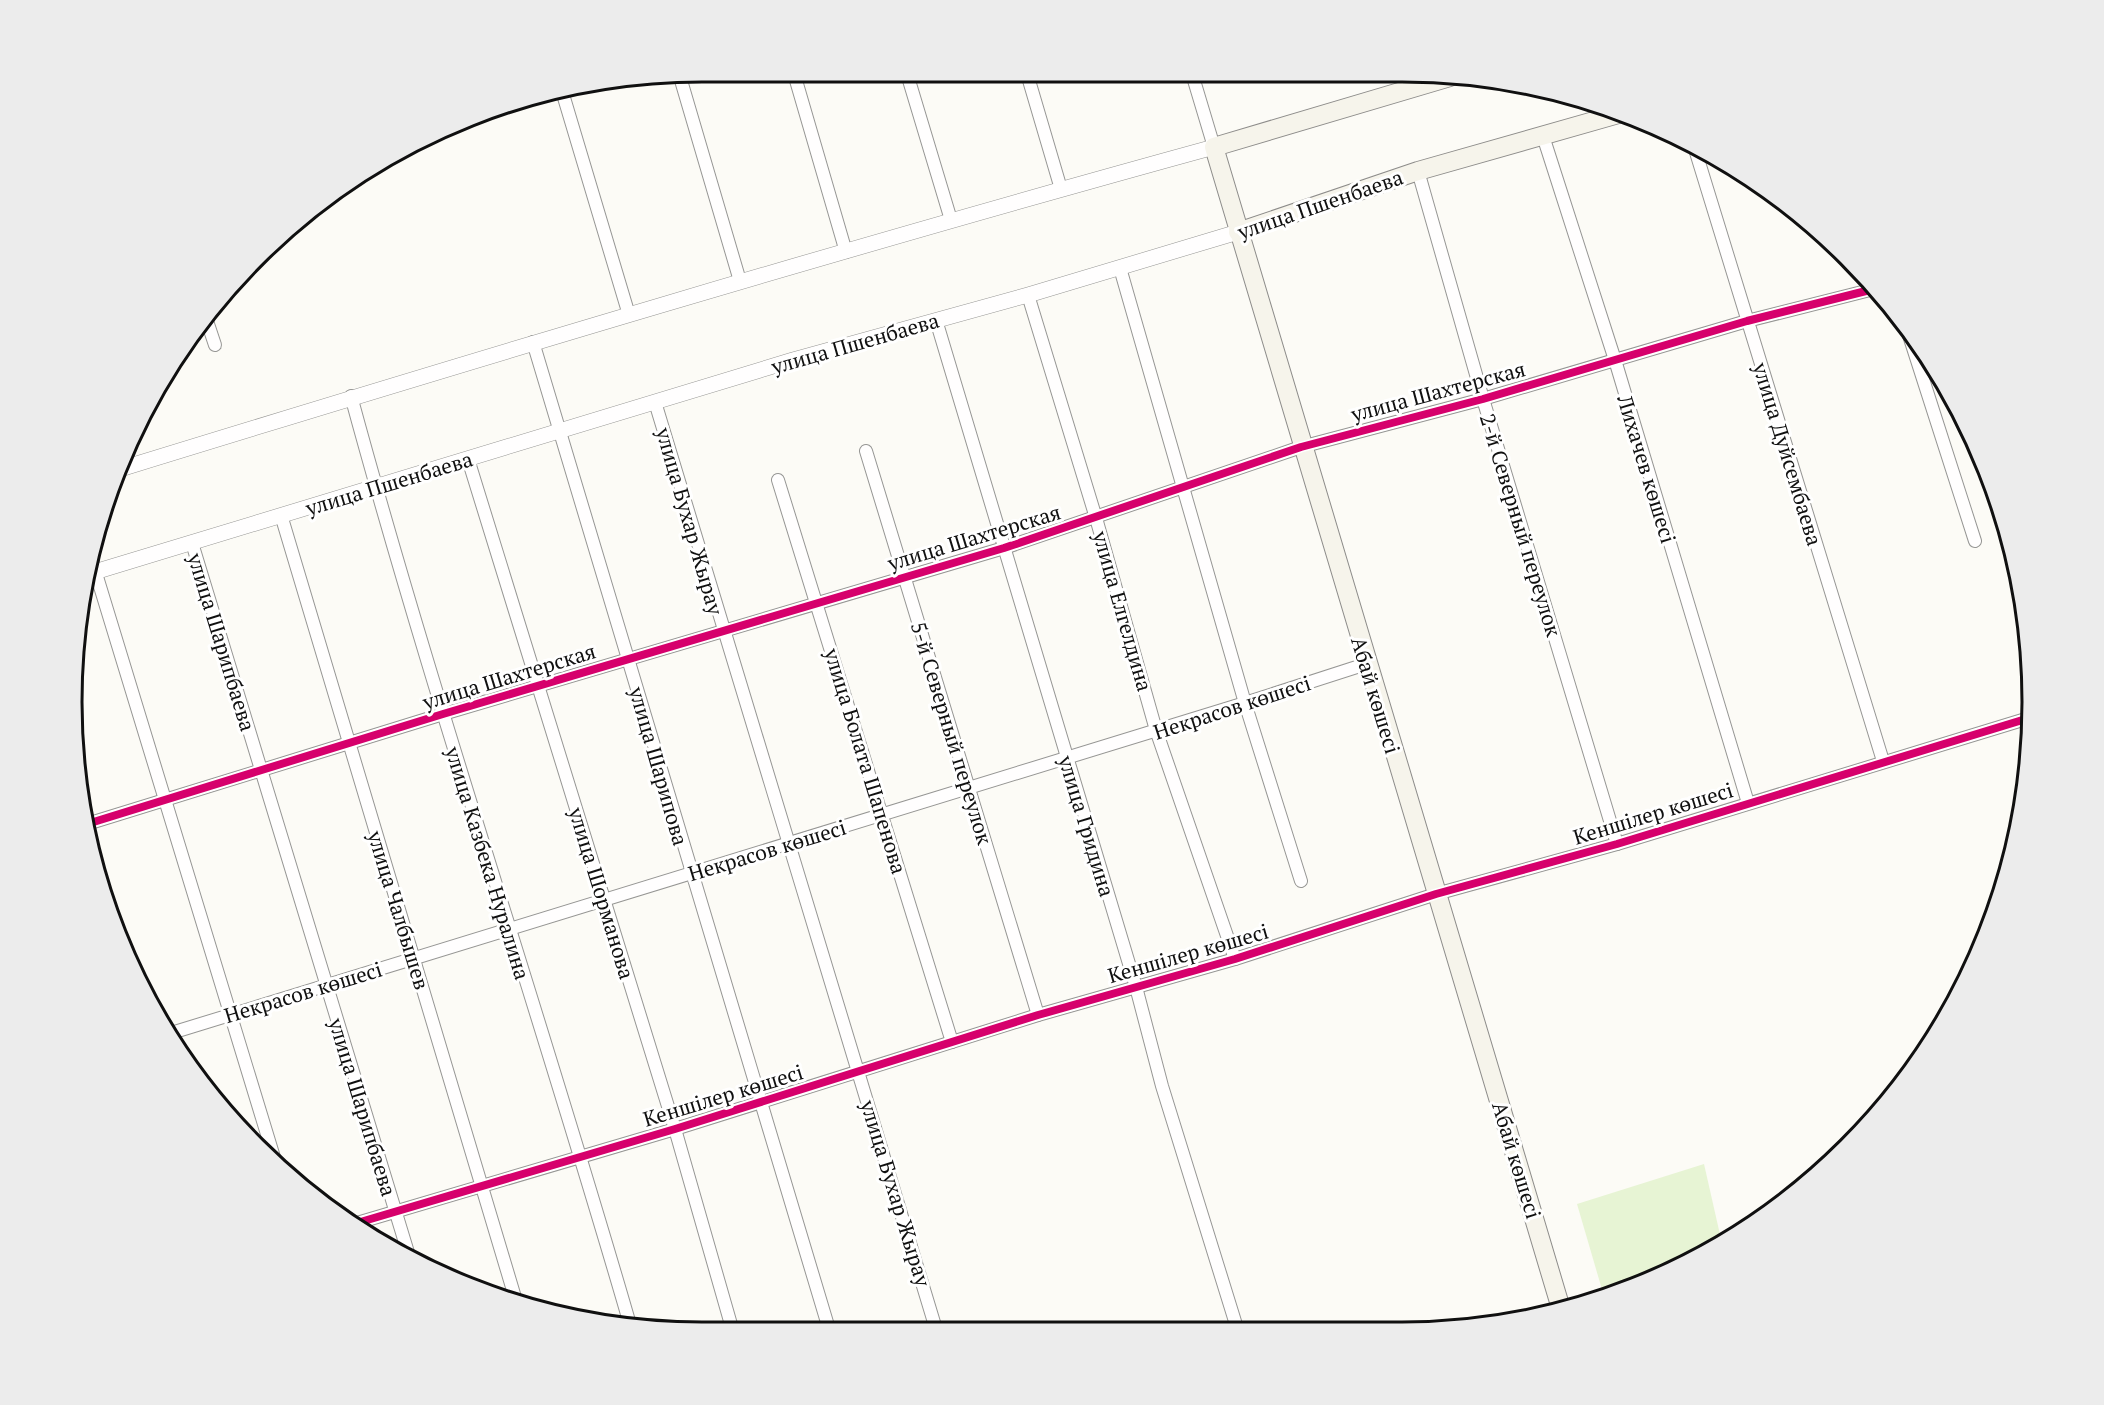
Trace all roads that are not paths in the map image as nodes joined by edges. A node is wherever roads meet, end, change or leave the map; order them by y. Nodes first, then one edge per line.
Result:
1 (796, 82) edge
2 (910, 82) edge
3 (1029, 82) edge
4 (1194, 82) edge
5 (682, 83) edge
6 (1429, 83) edge
7 (564, 98) edge
8 (1607, 117) edge
9 (1544, 136) junction
10 (1214, 147) junction
11 (1698, 158) edge
12 (1418, 171) junction
13 (1061, 189) junction
14 (951, 220) junction
15 (1238, 232) junction
16 (846, 252) junction
17 (1120, 268) junction
18 (740, 281) junction
19 (1865, 291) edge
20 (1028, 295) junction
21 (628, 315) junction
22 (936, 320) junction
23 (1747, 321) junction
24 (209, 328) edge
25 (532, 342) junction
26 (215, 345) dead end
27 (1916, 356) edge
28 (1615, 360) junction
29 (351, 396) junction
30 (1483, 399) junction
31 (655, 402) junction
32 (559, 431) junction
33 (1301, 447) junction
34 (866, 451) dead end
35 (468, 459) junction
36 (130, 466) edge
37 (778, 480) dead end
38 (375, 487) junction
39 (1182, 490) junction
40 (281, 515) junction
41 (1096, 518) junction
42 (1975, 541) dead end
43 (192, 543) junction
44 (1004, 548) junction
45 (98, 566) edge
46 (905, 576) junction
47 (95, 579) edge
48 (818, 604) junction
49 (723, 631) junction
50 (627, 659) junction
51 (1366, 664) junction
52 (538, 686) junction
53 (1245, 703) junction
54 (443, 714) junction
55 (2021, 720) edge
56 (1156, 730) junction
57 (349, 744) junction
58 (1066, 758) junction
59 (1883, 761) junction
60 (262, 771) junction
61 (969, 788) junction
62 (166, 799) junction
63 (1748, 803) junction
64 (882, 815) junction
65 (94, 822) edge
66 (788, 843) junction
67 (1617, 844) junction
68 (691, 873) junction
69 (1301, 881) dead end
70 (1436, 894) junction
71 (604, 900) junction
72 (508, 929) junction
73 (413, 958) junction
74 (1235, 959) junction
75 (326, 985) junction
76 (1136, 987) junction
77 (229, 1015) junction
78 (1038, 1015) junction
79 (177, 1031) edge
80 (952, 1042) junction
81 (859, 1071) junction
82 (761, 1101) junction
83 (675, 1129) junction
84 (271, 1147) edge
85 (582, 1157) junction
86 (482, 1187) junction
87 (396, 1212) junction
88 (363, 1221) edge
89 (407, 1247) edge
90 (514, 1293) edge
91 (1559, 1302) edge
92 (628, 1318) edge
93 (730, 1322) edge
94 (827, 1322) edge
95 (934, 1322) edge
96 (1235, 1322) edge

1 - 16 street
2 - 14 street
3 - 13 street
4 - 10 street, Абай көшесі
5 - 18 street
6 - 10 main road
7 - 21 street
8 - 9 main road, улица Пшенбаева
9 - 12 main road, улица Пшенбаева
9 - 28 street, Лихачев көшесі
10 - 13 street
10 - 15 main road, Абай көшесі
11 - 23 street, улица Дуйсембаева
12 - 15 main road, улица Пшенбаева
12 - 30 street, 2-й Северный переулок
13 - 14 street
14 - 16 street
15 - 17 street, улица Пшенбаева
15 - 33 main road, Абай көшесі
16 - 18 street
17 - 20 street, улица Пшенбаева
17 - 39 street
18 - 21 street
19 - 23 street, улица Шахтерская
20 - 22 street, улица Пшенбаева
20 - 41 street, улица Елгелдина
21 - 25 street
22 - 31 street, улица Пшенбаева
22 - 44 street, улица Гридина
23 - 28 street, улица Шахтерская
23 - 59 street, улица Дуйсембаева
24 - 26 street
25 - 29 street
25 - 32 street, улица Шарипова
27 - 42 street
28 - 30 street, улица Шахтерская
28 - 63 street, Лихачев көшесі
29 - 36 street
29 - 38 street, улица Казбека Нуралина
30 - 33 street, улица Шахтерская
30 - 67 street, 2-й Северный переулок
31 - 32 street, улица Пшенбаева
31 - 49 street, улица Бухар Жырау
32 - 35 street, улица Пшенбаева
32 - 50 street, улица Шарипова
33 - 39 street, улица Шахтерская
33 - 51 main road, Абай көшесі
34 - 46 street, 5-й Северный переулок
35 - 38 street, улица Пшенбаева
35 - 52 street, улица Шорманова
37 - 48 street, улица Болата Шапенова
38 - 40 street, улица Пшенбаева
38 - 54 street, улица Казбека Нуралина
39 - 41 street, улица Шахтерская
39 - 53 street
40 - 43 street, улица Пшенбаева
40 - 57 street, улица Чалбышев
41 - 44 street, улица Шахтерская
41 - 56 street, улица Елгелдина
43 - 45 street, улица Пшенбаева
43 - 60 street, улица Шарипбаева
44 - 46 street, улица Шахтерская
44 - 58 street, улица Гридина
46 - 48 street, улица Шахтерская
46 - 61 street, 5-й Северный переулок
47 - 62 street
48 - 49 street, улица Шахтерская
48 - 64 street, улица Болата Шапенова
49 - 50 street, улица Шахтерская
49 - 66 street, улица Бухар Жырау
50 - 52 street, улица Шахтерская
50 - 68 street, улица Шарипова
51 - 53 street, Некрасов көшесі
51 - 70 main road, Абай көшесі
52 - 54 street, улица Шахтерская
52 - 71 street, улица Шорманова
53 - 56 street, Некрасов көшесі
53 - 69 street
54 - 57 street, улица Шахтерская
54 - 72 street, улица Казбека Нуралина
55 - 59 street, Кеншілер көшесі
56 - 58 street, Некрасов көшесі
56 - 74 street, улица Елгелдина
57 - 60 street, улица Шахтерская
57 - 73 street, улица Чалбышев
58 - 61 street, Некрасов көшесі
58 - 76 street, улица Гридина
59 - 63 street, Кеншілер көшесі
60 - 62 street, улица Шахтерская
60 - 75 street, улица Шарипбаева
61 - 64 street, Некрасов көшесі
61 - 78 street, 5-й Северный переулок
62 - 65 street, улица Шахтерская
62 - 77 street
63 - 67 street, Кеншілер көшесі
64 - 66 street, Некрасов көшесі
64 - 80 street, улица Болата Шапенова
66 - 68 street, Некрасов көшесі
66 - 81 street, улица Бухар Жырау
67 - 70 street, Кеншілер көшесі
68 - 71 street, Некрасов көшесі
68 - 82 street, улица Шарипова
70 - 74 street, Кеншілер көшесі
70 - 91 main road, Абай көшесі
71 - 72 street, Некрасов көшесі
71 - 83 street, улица Шорманова
72 - 73 street, Некрасов көшесі
72 - 85 street, улица Казбека Нуралина
73 - 75 street, Некрасов көшесі
73 - 86 street, улица Чалбышев
74 - 76 street, Кеншілер көшесі
75 - 77 street, Некрасов көшесі
75 - 87 street, улица Шарипбаева
76 - 78 street, Кеншілер көшесі
76 - 96 street, улица Гридина
77 - 79 street, Некрасов көшесі
77 - 84 street
78 - 80 street, Кеншілер көшесі
80 - 81 street, Кеншілер көшесі
81 - 82 street, Кеншілер көшесі
81 - 95 street, улица Бухар Жырау
82 - 83 street, Кеншілер көшесі
82 - 94 street, улица Шарипова
83 - 85 street, Кеншілер көшесі
83 - 93 street, улица Шорманова
85 - 86 street, Кеншілер көшесі
85 - 92 street, улица Казбека Нуралина
86 - 87 street, Кеншілер көшесі
86 - 90 street, улица Чалбышев
87 - 88 street, Кеншілер көшесі
87 - 89 street, улица Шарипбаева

